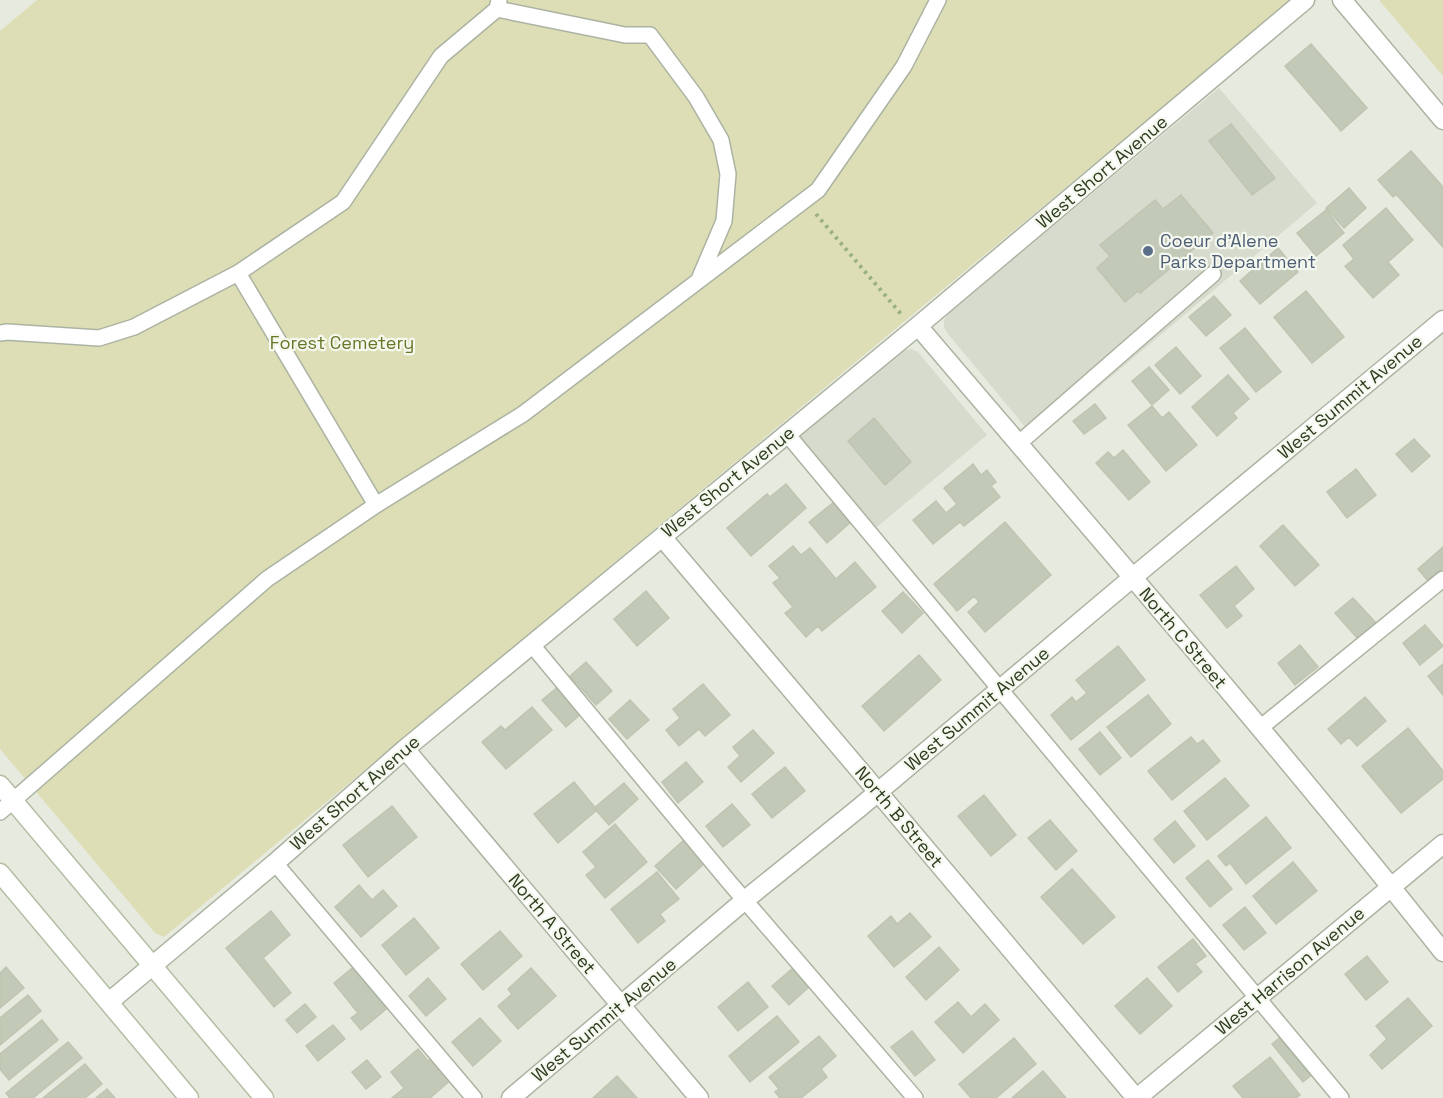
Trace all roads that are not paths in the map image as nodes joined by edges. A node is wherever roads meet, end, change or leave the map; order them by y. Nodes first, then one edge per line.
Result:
1 (938, 0) edge
2 (1305, 0) edge
3 (1342, 0) edge
4 (498, 5) edge
5 (1443, 120) edge
6 (238, 273) junction
7 (1213, 274) dead end
8 (699, 280) junction
9 (1443, 320) edge
10 (918, 326) junction
11 (0, 333) edge
12 (787, 434) junction
13 (1018, 444) junction
14 (376, 504) junction
15 (662, 537) junction
16 (1132, 578) junction
17 (1443, 579) edge
18 (532, 645) junction
19 (1000, 690) junction
20 (1260, 728) junction
21 (405, 749) junction
22 (0, 785) edge
23 (878, 792) junction
24 (7, 806) edge
25 (1443, 844) edge
26 (275, 863) junction
27 (0, 873) edge
28 (1391, 887) junction
29 (745, 900) junction
30 (1443, 952) edge
31 (152, 966) junction
32 (1258, 999) junction
33 (109, 1002) junction
34 (621, 1005) junction
35 (189, 1098) edge
36 (264, 1098) edge
37 (474, 1098) edge
38 (511, 1098) edge
39 (699, 1098) edge
40 (915, 1098) edge
41 (1136, 1098) edge
42 (1341, 1098) edge

1 - 8 lane
2 - 10 street, West Short Avenue
3 - 5 street
4 - 6 lane
4 - 8 lane
6 - 11 lane
6 - 14 lane
7 - 13 lane
8 - 14 lane
9 - 16 street, West Summit Avenue
10 - 12 street, West Short Avenue
10 - 13 street, North C Street
12 - 15 street, West Short Avenue
12 - 19 lane
13 - 16 street, North C Street
14 - 24 lane
15 - 18 street, West Short Avenue
15 - 23 street, North B Street
16 - 19 street, West Summit Avenue
16 - 20 street, North C Street
17 - 20 lane
18 - 21 street, West Short Avenue
18 - 29 lane
19 - 23 street, West Summit Avenue
19 - 32 lane
20 - 28 street, North C Street
21 - 26 street, West Short Avenue
21 - 34 street, North A Street
22 - 24 street
23 - 29 street, West Summit Avenue
23 - 41 street, North B Street
24 - 31 street
25 - 28 street, West Harrison Avenue
26 - 31 street, West Short Avenue
26 - 37 lane
27 - 33 street
28 - 30 street, North C Street
28 - 32 street, West Harrison Avenue
29 - 34 street, West Summit Avenue
29 - 40 lane
31 - 33 street, West Short Avenue
31 - 36 street
32 - 41 street, West Harrison Avenue
32 - 42 lane
33 - 35 street
34 - 38 street, West Summit Avenue
34 - 39 street, North A Street

